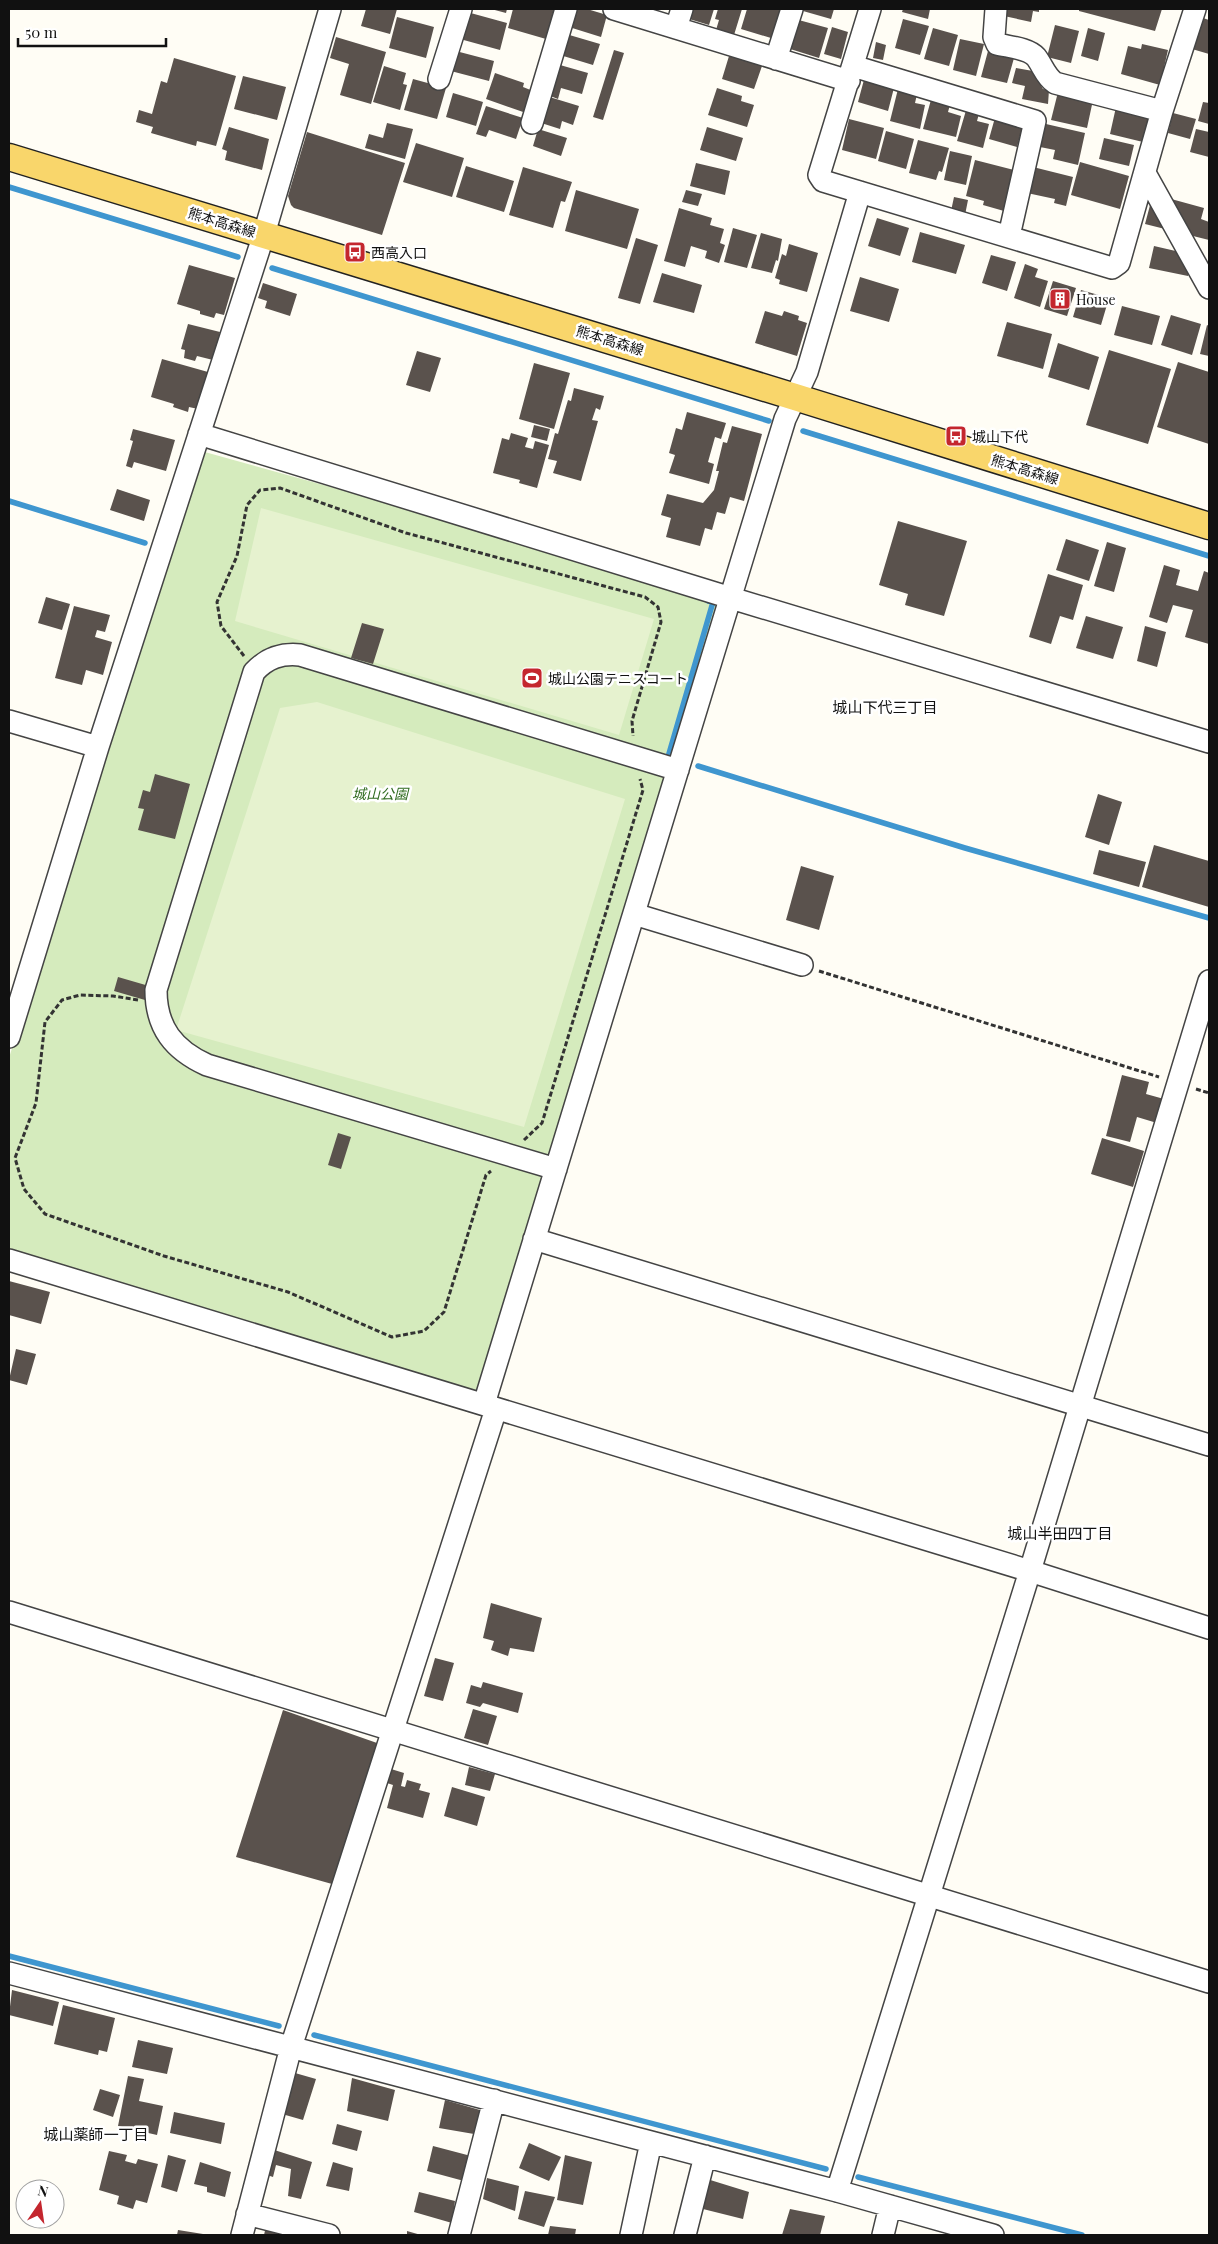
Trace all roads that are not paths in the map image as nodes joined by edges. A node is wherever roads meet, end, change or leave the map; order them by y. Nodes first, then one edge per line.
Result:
1 (330, 9) edge
2 (461, 9) edge
3 (566, 9) edge
4 (614, 9) edge
5 (792, 9) edge
6 (870, 9) edge
7 (996, 9) edge
8 (1195, 9) edge
9 (679, 18) edge
10 (776, 59) junction
11 (851, 73) junction
12 (440, 79) dead end
13 (1162, 111) junction
14 (532, 123) dead end
15 (9, 157) edge
16 (1145, 173) junction
17 (860, 192) junction
18 (264, 234) junction
19 (1009, 236) junction
20 (1209, 288) edge
21 (795, 397) junction
22 (199, 434) junction
23 (1209, 526) edge
24 (731, 598) junction
25 (9, 721) edge
26 (1209, 742) edge
27 (98, 747) junction
28 (678, 770) junction
29 (634, 914) junction
30 (802, 965) road end
31 (1209, 981) edge
32 (9, 1037) edge
33 (556, 1169) junction
34 (534, 1239) junction
35 (9, 1260) edge
36 (490, 1406) junction
37 (1080, 1406) junction
38 (1209, 1445) edge
39 (1030, 1571) junction
40 (9, 1612) edge
41 (1209, 1628) edge
42 (392, 1731) junction
43 (929, 1896) junction
44 (9, 1973) edge
45 (1209, 1982) edge
46 (291, 2047) junction
47 (494, 2100) junction
48 (651, 2142) junction
49 (704, 2156) junction
50 (836, 2191) junction
51 (890, 2206) junction
52 (247, 2214) junction
53 (956, 2230) edge
54 (242, 2235) edge
55 (329, 2235) edge
56 (459, 2235) edge
57 (631, 2235) edge
58 (685, 2235) edge
59 (882, 2235) edge
60 (993, 2235) edge

1 - 18 street
2 - 12 street
3 - 14 street
4 - 9 street
5 - 10 street
6 - 11 street
7 - 13 street
8 - 13 street
9 - 10 street
10 - 11 street
11 - 17 street
11 - 19 street
13 - 16 street
15 - 18 main road, 熊本高森線
16 - 19 street
16 - 20 street
17 - 19 street
17 - 21 street
18 - 21 main road, 熊本高森線
18 - 22 street
21 - 23 main road, 熊本高森線
21 - 24 street
22 - 24 street
22 - 27 street
24 - 26 street
24 - 28 street
25 - 27 street
27 - 32 street
28 - 29 street
28 - 33 street
29 - 30 street
29 - 33 street
31 - 37 street
33 - 34 street
34 - 36 street
34 - 37 street
35 - 36 street
36 - 39 street
36 - 42 street
37 - 38 street
37 - 39 street
39 - 41 street
39 - 43 street
40 - 42 street
42 - 43 street
42 - 46 street
43 - 45 street
43 - 50 street
44 - 46 street
46 - 47 street
46 - 52 street
47 - 48 street
47 - 56 street
48 - 49 street
48 - 57 street
49 - 50 street
49 - 58 street
50 - 51 street
51 - 53 street
51 - 59 street
52 - 54 street
52 - 55 street
53 - 60 street

